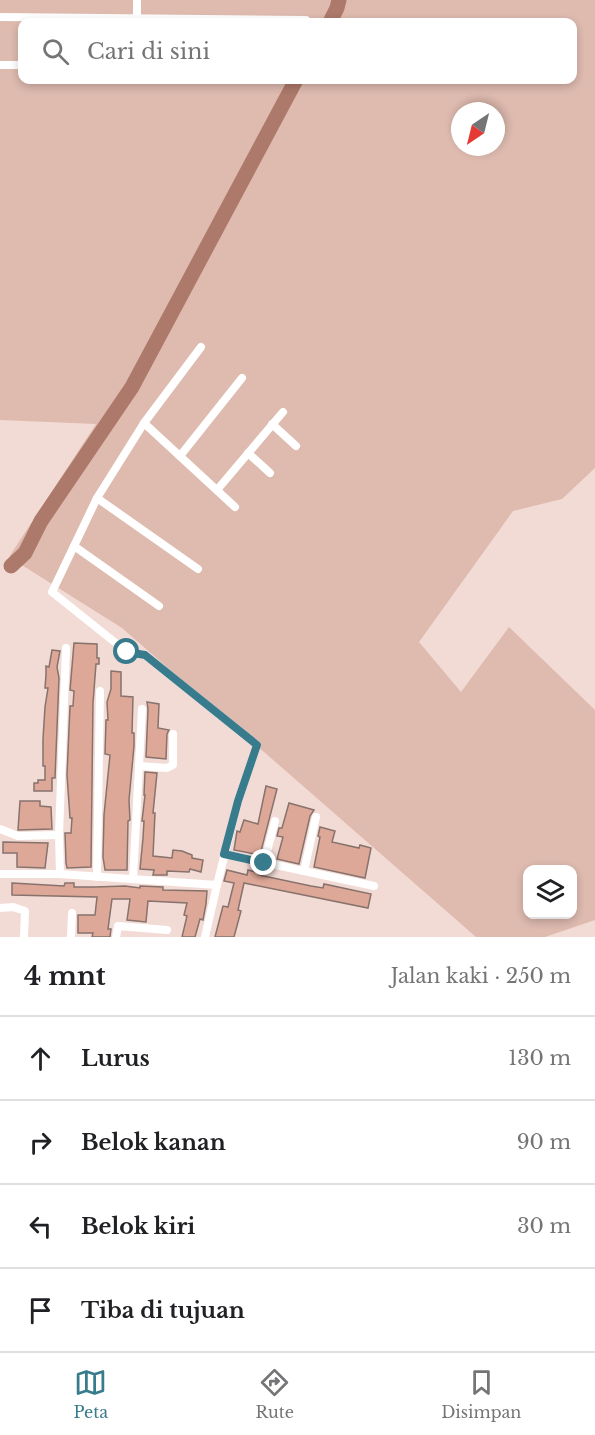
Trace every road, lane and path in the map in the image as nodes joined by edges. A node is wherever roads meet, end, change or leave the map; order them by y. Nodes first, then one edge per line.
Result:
1 (137, 0) edge
2 (0, 17) edge
3 (46, 18) edge
4 (137, 18) edge
5 (0, 65) edge
6 (18, 65) edge
7 (201, 347) dead end
8 (242, 378) dead end
9 (283, 412) dead end
10 (144, 423) junction
11 (272, 424) junction
12 (296, 446) dead end
13 (248, 453) junction
14 (180, 456) junction
15 (270, 473) dead end
16 (217, 490) junction
17 (97, 498) junction
18 (235, 507) dead end
19 (74, 546) junction
20 (198, 569) dead end
21 (159, 606) dead end
22 (66, 648) dead end
23 (100, 691) dead end
24 (142, 709) dead end
25 (173, 734) dead end
26 (139, 765) junction
27 (316, 817) dead end
28 (275, 821) dead end
29 (0, 828) edge
30 (59, 835) junction
31 (224, 854) junction
32 (264, 863) junction
33 (304, 871) junction
34 (0, 874) edge
35 (60, 874) junction
36 (97, 877) junction
37 (133, 879) junction
38 (217, 885) junction
39 (374, 886) dead end
40 (0, 908) edge
41 (72, 913) dead end
42 (167, 930) dead end
43 (24, 937) edge
44 (71, 937) edge
45 (116, 937) edge
46 (205, 937) edge

1 - 4 street
2 - 3 street
5 - 6 street
7 - 10 street
8 - 14 street
9 - 11 street
10 - 14 street
10 - 17 street
11 - 12 street
11 - 13 street
13 - 15 street
13 - 16 street
14 - 16 street
16 - 18 street
17 - 19 street
17 - 20 street
19 - 21 street
19 - 31 street
22 - 30 street
23 - 36 street
24 - 26 street
25 - 26 street
26 - 37 street
27 - 33 street
28 - 32 street
29 - 30 street
30 - 35 street
31 - 32 street
31 - 38 street
32 - 33 street
33 - 39 street
34 - 35 street
35 - 36 street
36 - 37 street
37 - 38 street
38 - 46 street
40 - 43 street
41 - 44 street
42 - 45 street

